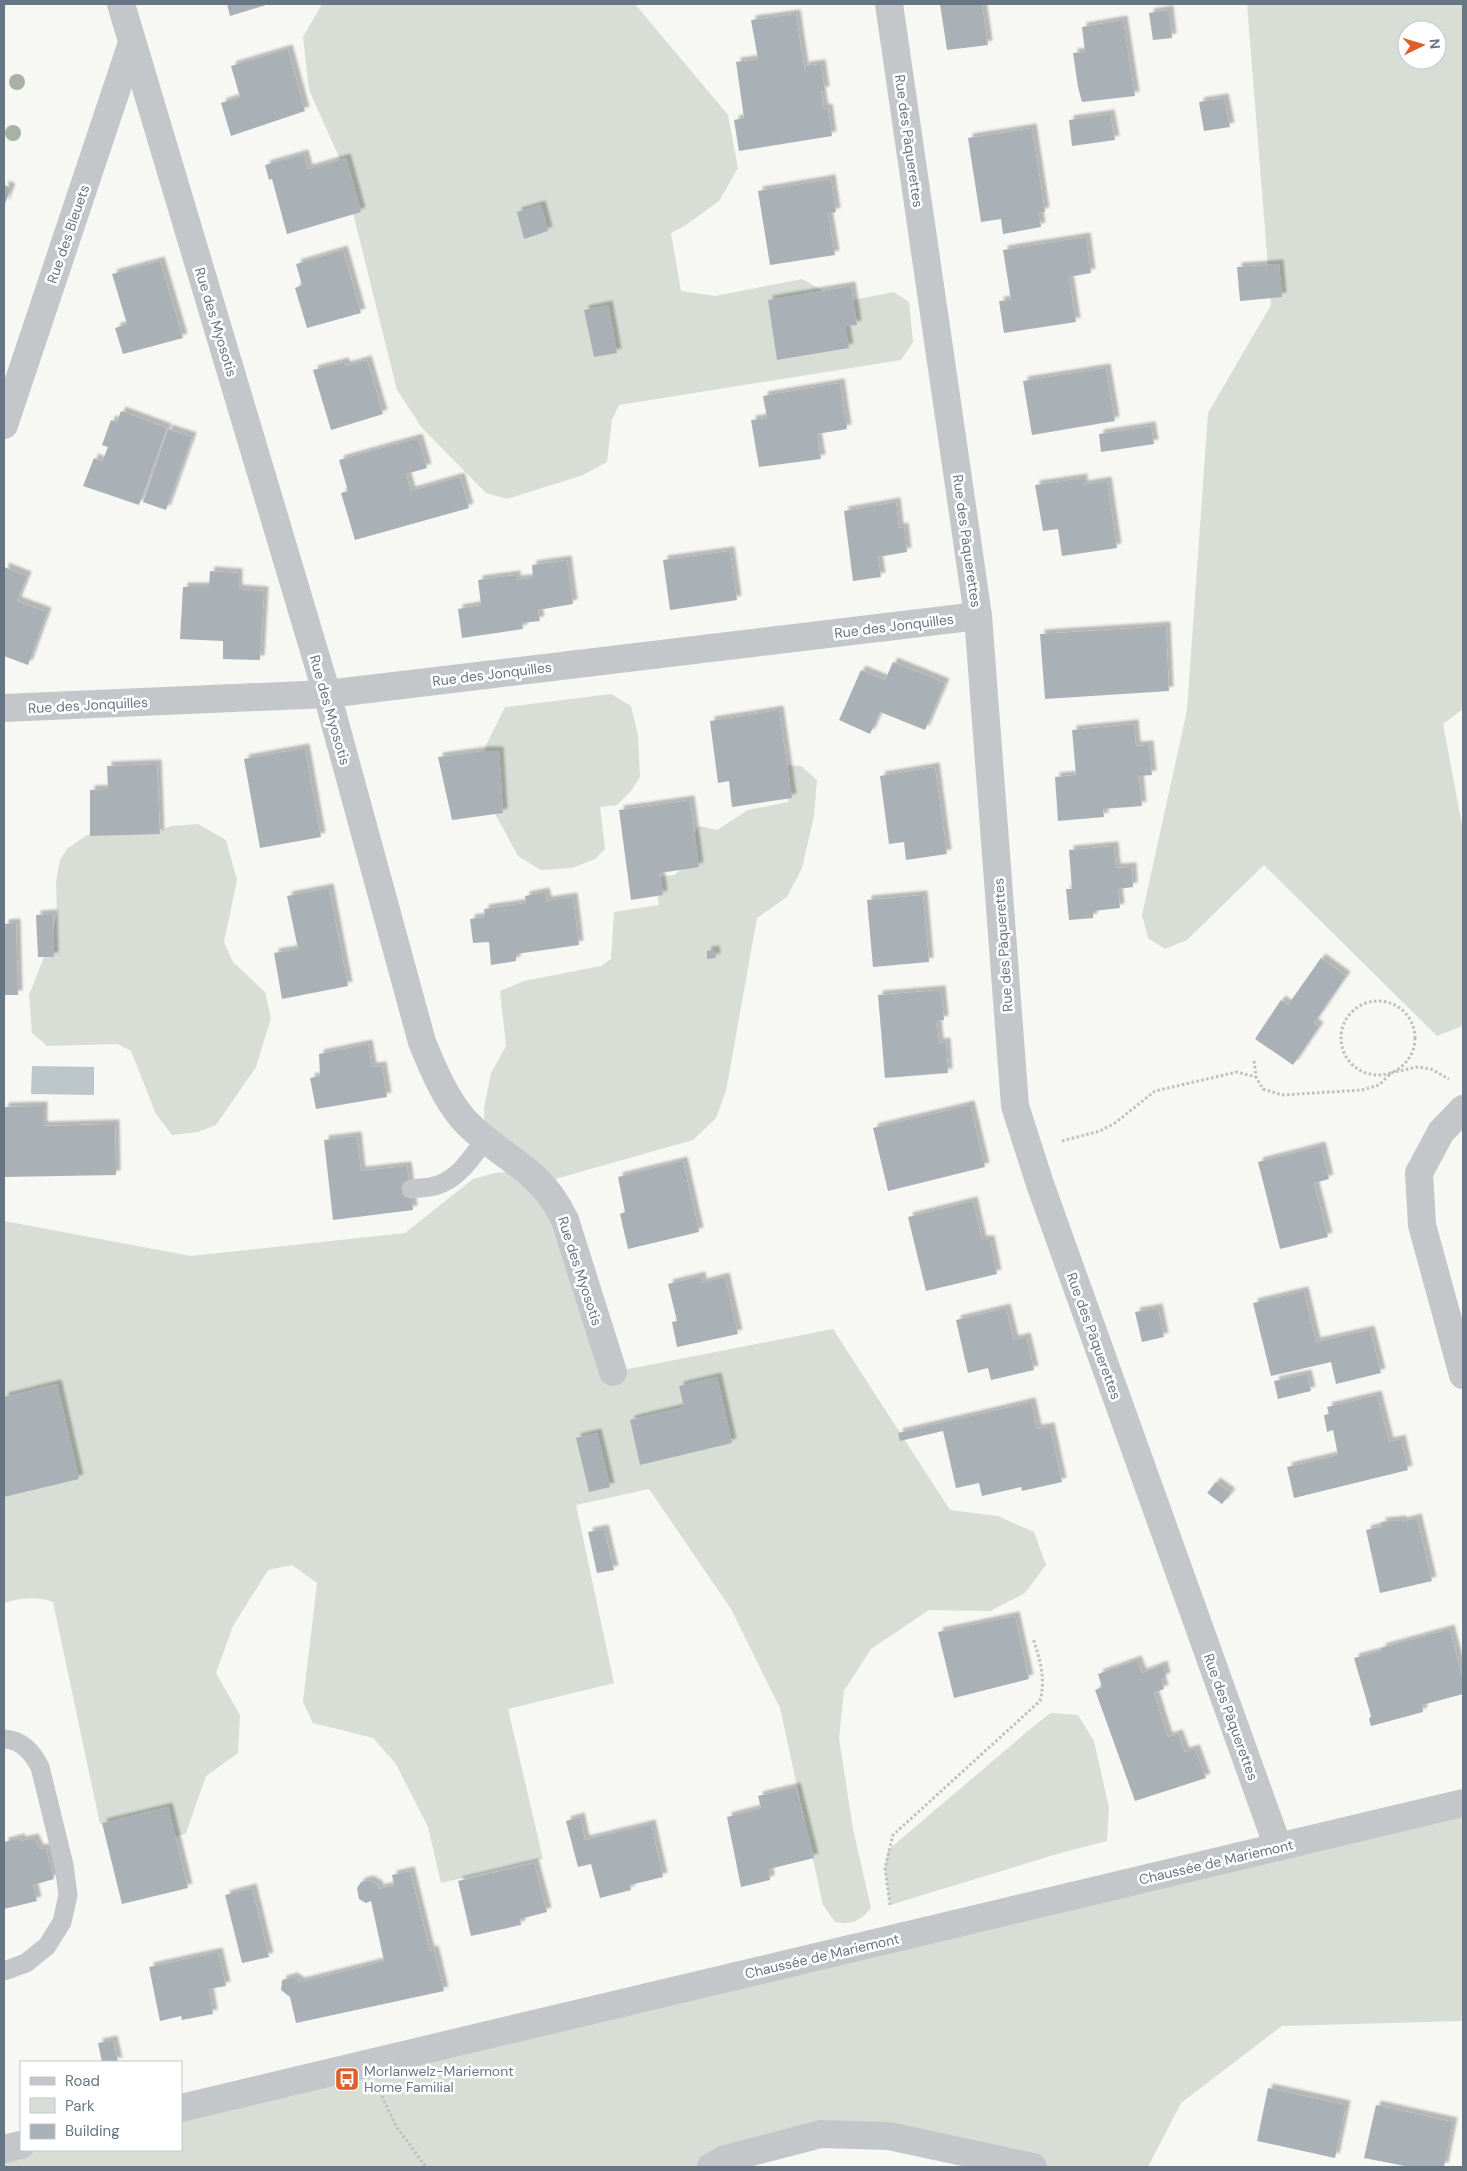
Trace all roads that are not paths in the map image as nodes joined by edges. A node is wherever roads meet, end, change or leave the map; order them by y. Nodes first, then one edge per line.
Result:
1 (121, 4) edge
2 (889, 4) edge
3 (132, 43) junction
4 (4, 425) edge
5 (978, 616) junction
6 (327, 694) junction
7 (4, 708) edge
8 (1463, 1109) edge
9 (485, 1140) junction
10 (411, 1189) dead end
11 (613, 1372) dead end
12 (1463, 1375) edge
13 (4, 1739) edge
14 (1463, 1803) edge
15 (1278, 1847) junction
16 (4, 1971) edge
17 (182, 2108) edge
18 (20, 2146) edge
19 (4, 2150) edge
20 (711, 2167) edge
21 (1033, 2167) edge

1 - 3 street, Rue des Myosotis
2 - 5 street, Rue des Pâquerettes
3 - 4 street, Rue des Bleuets
3 - 6 street, Rue des Myosotis
5 - 6 street, Rue des Jonquilles
5 - 15 street, Rue des Pâquerettes
6 - 7 street, Rue des Jonquilles
6 - 9 street, Rue des Myosotis
8 - 12 street
9 - 10 lane
9 - 11 street, Rue des Myosotis
13 - 16 lane
14 - 15 street, Chaussée de Mariemont
15 - 17 street, Chaussée de Mariemont
18 - 19 street
20 - 21 street

